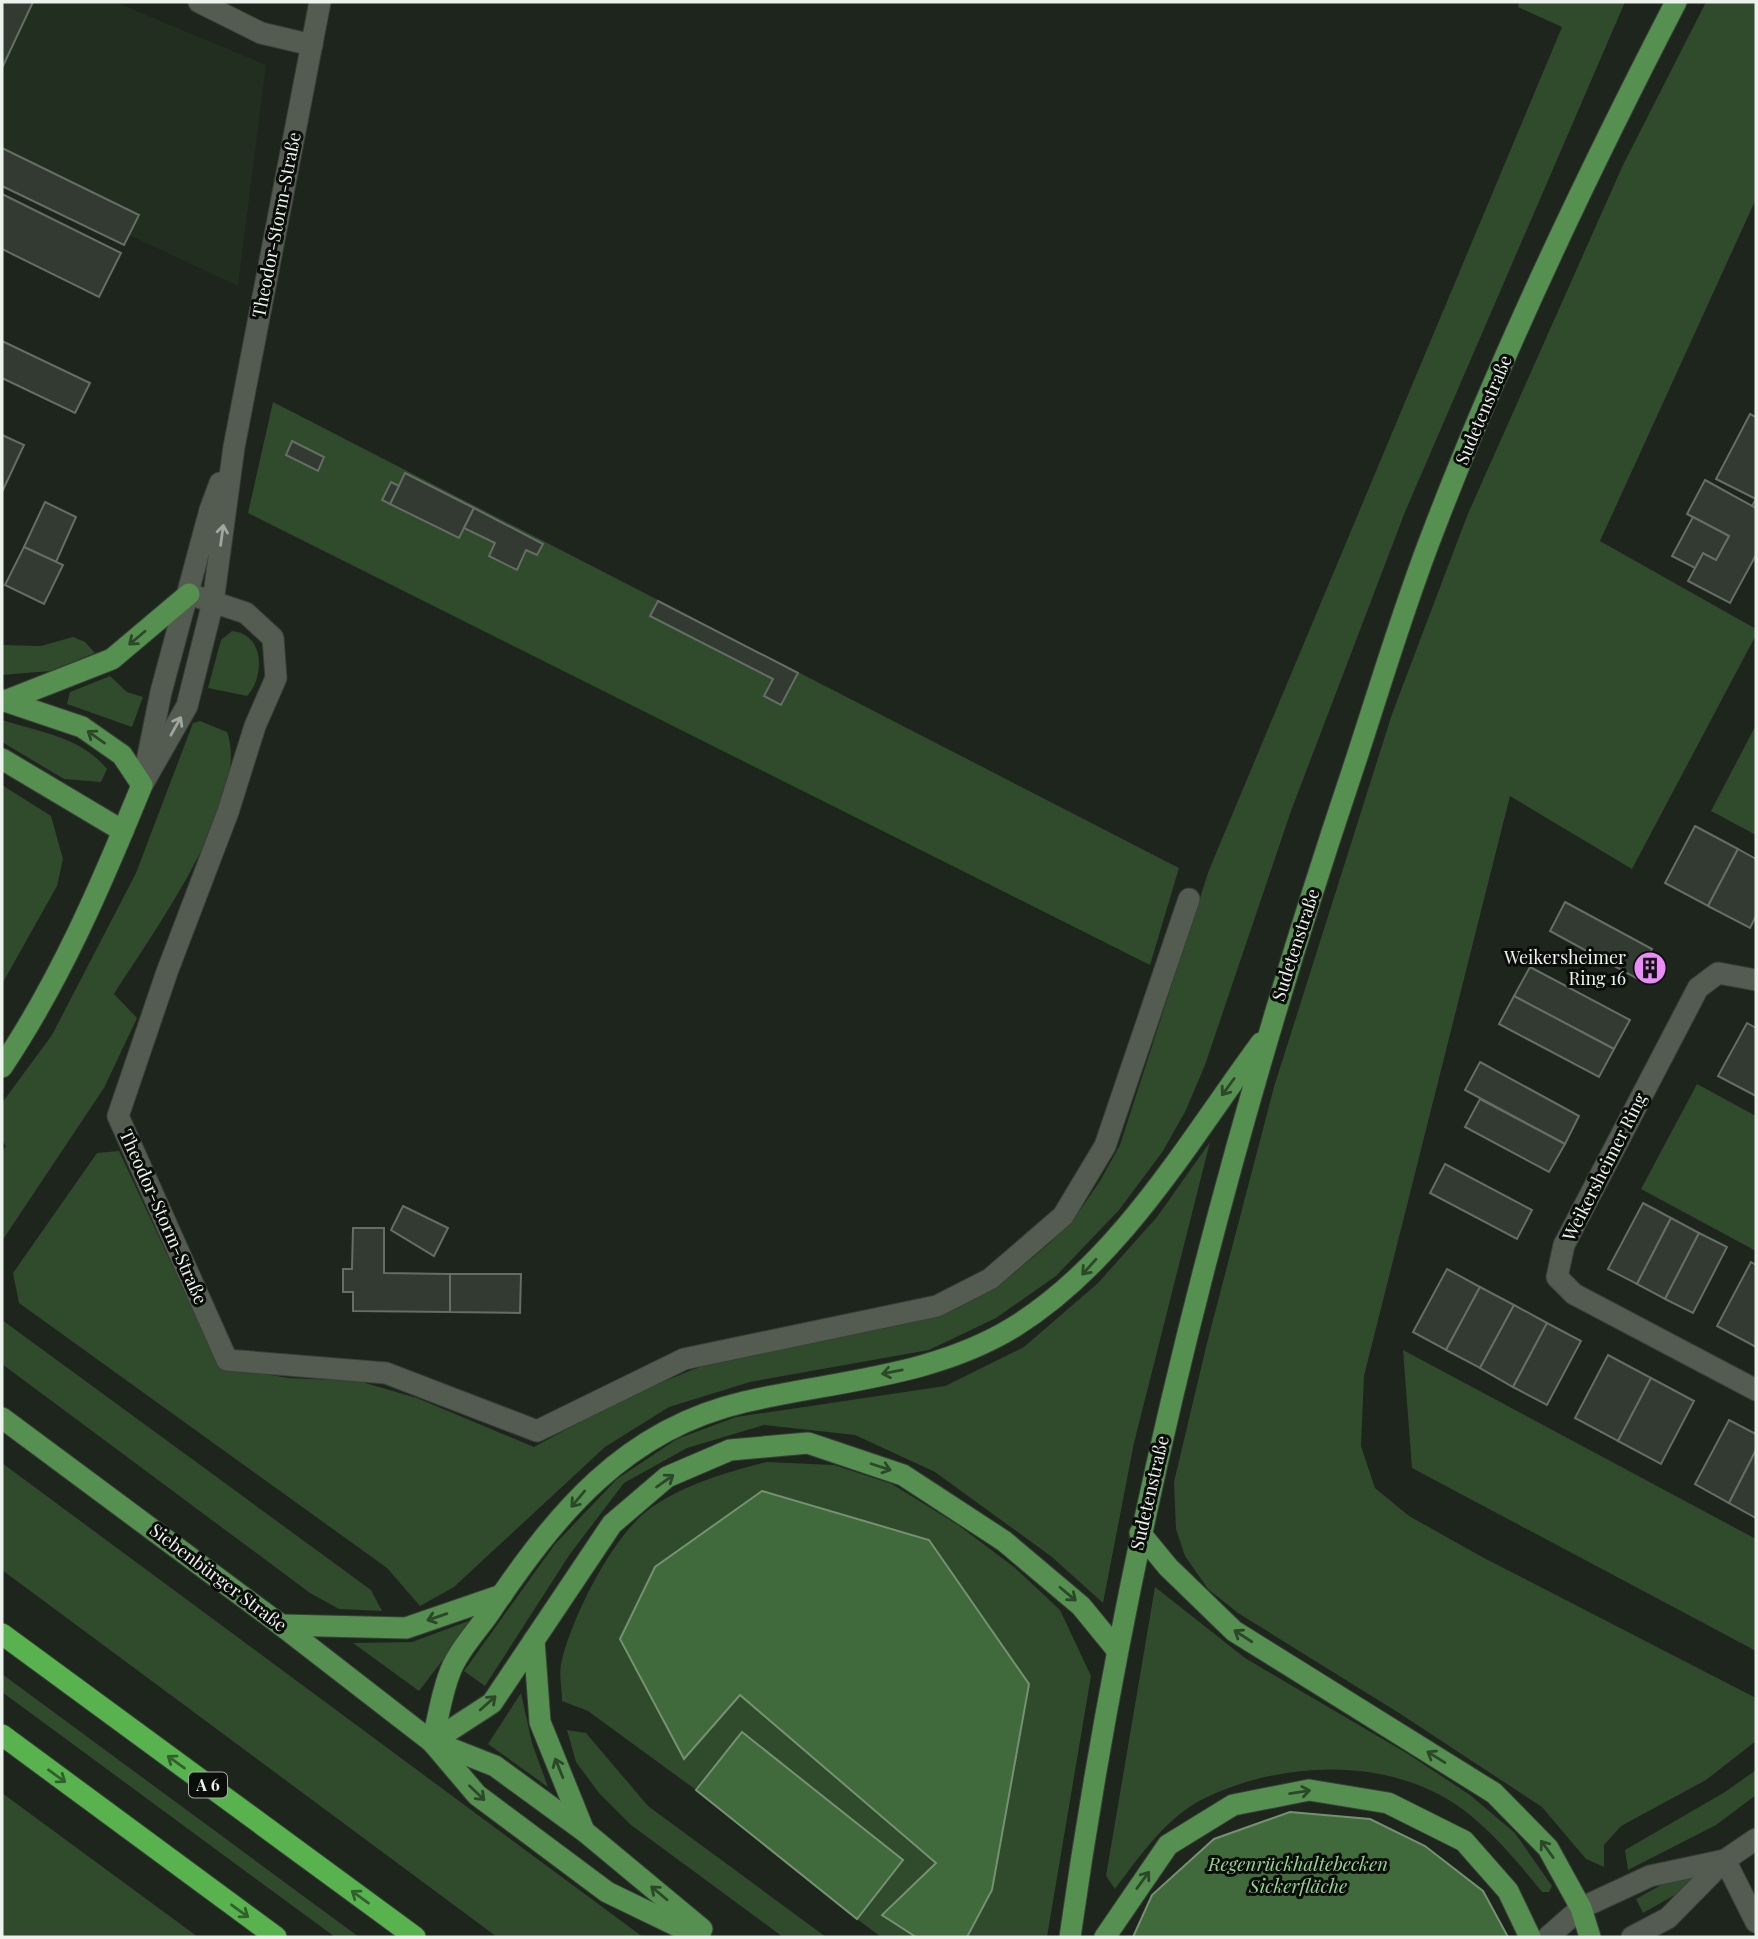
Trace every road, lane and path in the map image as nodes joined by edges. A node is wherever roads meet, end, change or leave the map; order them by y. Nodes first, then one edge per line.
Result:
1 (199, 2) edge
2 (320, 2) edge
3 (1676, 2) edge
4 (312, 45) junction
5 (234, 447) junction
6 (188, 594) junction
7 (213, 602) junction
8 (4, 701) edge
9 (2, 760) edge
10 (142, 785) junction
11 (123, 831) junction
12 (1189, 899) dead end
13 (1756, 980) edge
14 (1268, 1032) junction
15 (2, 1067) edge
16 (1756, 1390) edge
17 (2, 1418) edge
18 (1140, 1533) junction
19 (502, 1595) junction
20 (281, 1625) junction
21 (2, 1633) edge
22 (534, 1640) junction
23 (1117, 1650) junction
24 (2, 1735) edge
25 (432, 1742) junction
26 (584, 1831) junction
27 (1756, 1839) edge
28 (1725, 1860) junction
29 (1581, 1908) junction
30 (1756, 1922) edge
31 (276, 1937) edge
32 (415, 1937) edge
33 (700, 1937) edge
34 (711, 1937) edge
35 (1070, 1937) edge
36 (1105, 1937) edge
37 (1530, 1937) edge
38 (1548, 1937) edge
39 (1590, 1937) edge
40 (1632, 1937) edge

1 - 4 street
2 - 4 street, Theodor-Storm-Straße
3 - 14 main road, Sudetenstraße
4 - 5 street, Theodor-Storm-Straße
5 - 6 street, Theodor-Storm-Straße
7 -> 5 street, Theodor-Storm-Straße
6 - 7 street
6 -> 8 main road
6 - 10 street, Theodor-Storm-Straße
10 -> 7 street, Theodor-Storm-Straße
7 - 12 street, Theodor-Storm-Straße
10 -> 8 main road
9 - 11 main road
10 - 11 main road, Theodor-Storm-Straße
11 - 15 main road, Theodor-Storm-Straße
13 - 16 street, Weikersheimer Ring
14 - 18 main road, Sudetenstraße
14 -> 19 main road
17 - 20 main road, Siebenbürger Straße
18 - 23 main road, Sudetenstraße
29 -> 18 main road
19 -> 20 main road
19 - 25 main road
20 - 25 main road, Siebenbürger Straße
32 -> 21 highway, A 6
22 -> 23 main road
25 -> 22 main road
26 -> 22 main road
23 - 35 main road, Sudetenstraße
24 -> 31 highway
25 - 26 main road, Siebenbürger Straße
25 -> 33 main road, Siebenbürger Straße
34 -> 26 main road, Siebenbürger Straße
27 - 28 street
28 - 29 street
28 - 30 street
28 - 40 street
29 - 38 street
29 - 39 main road
36 -> 37 main road

